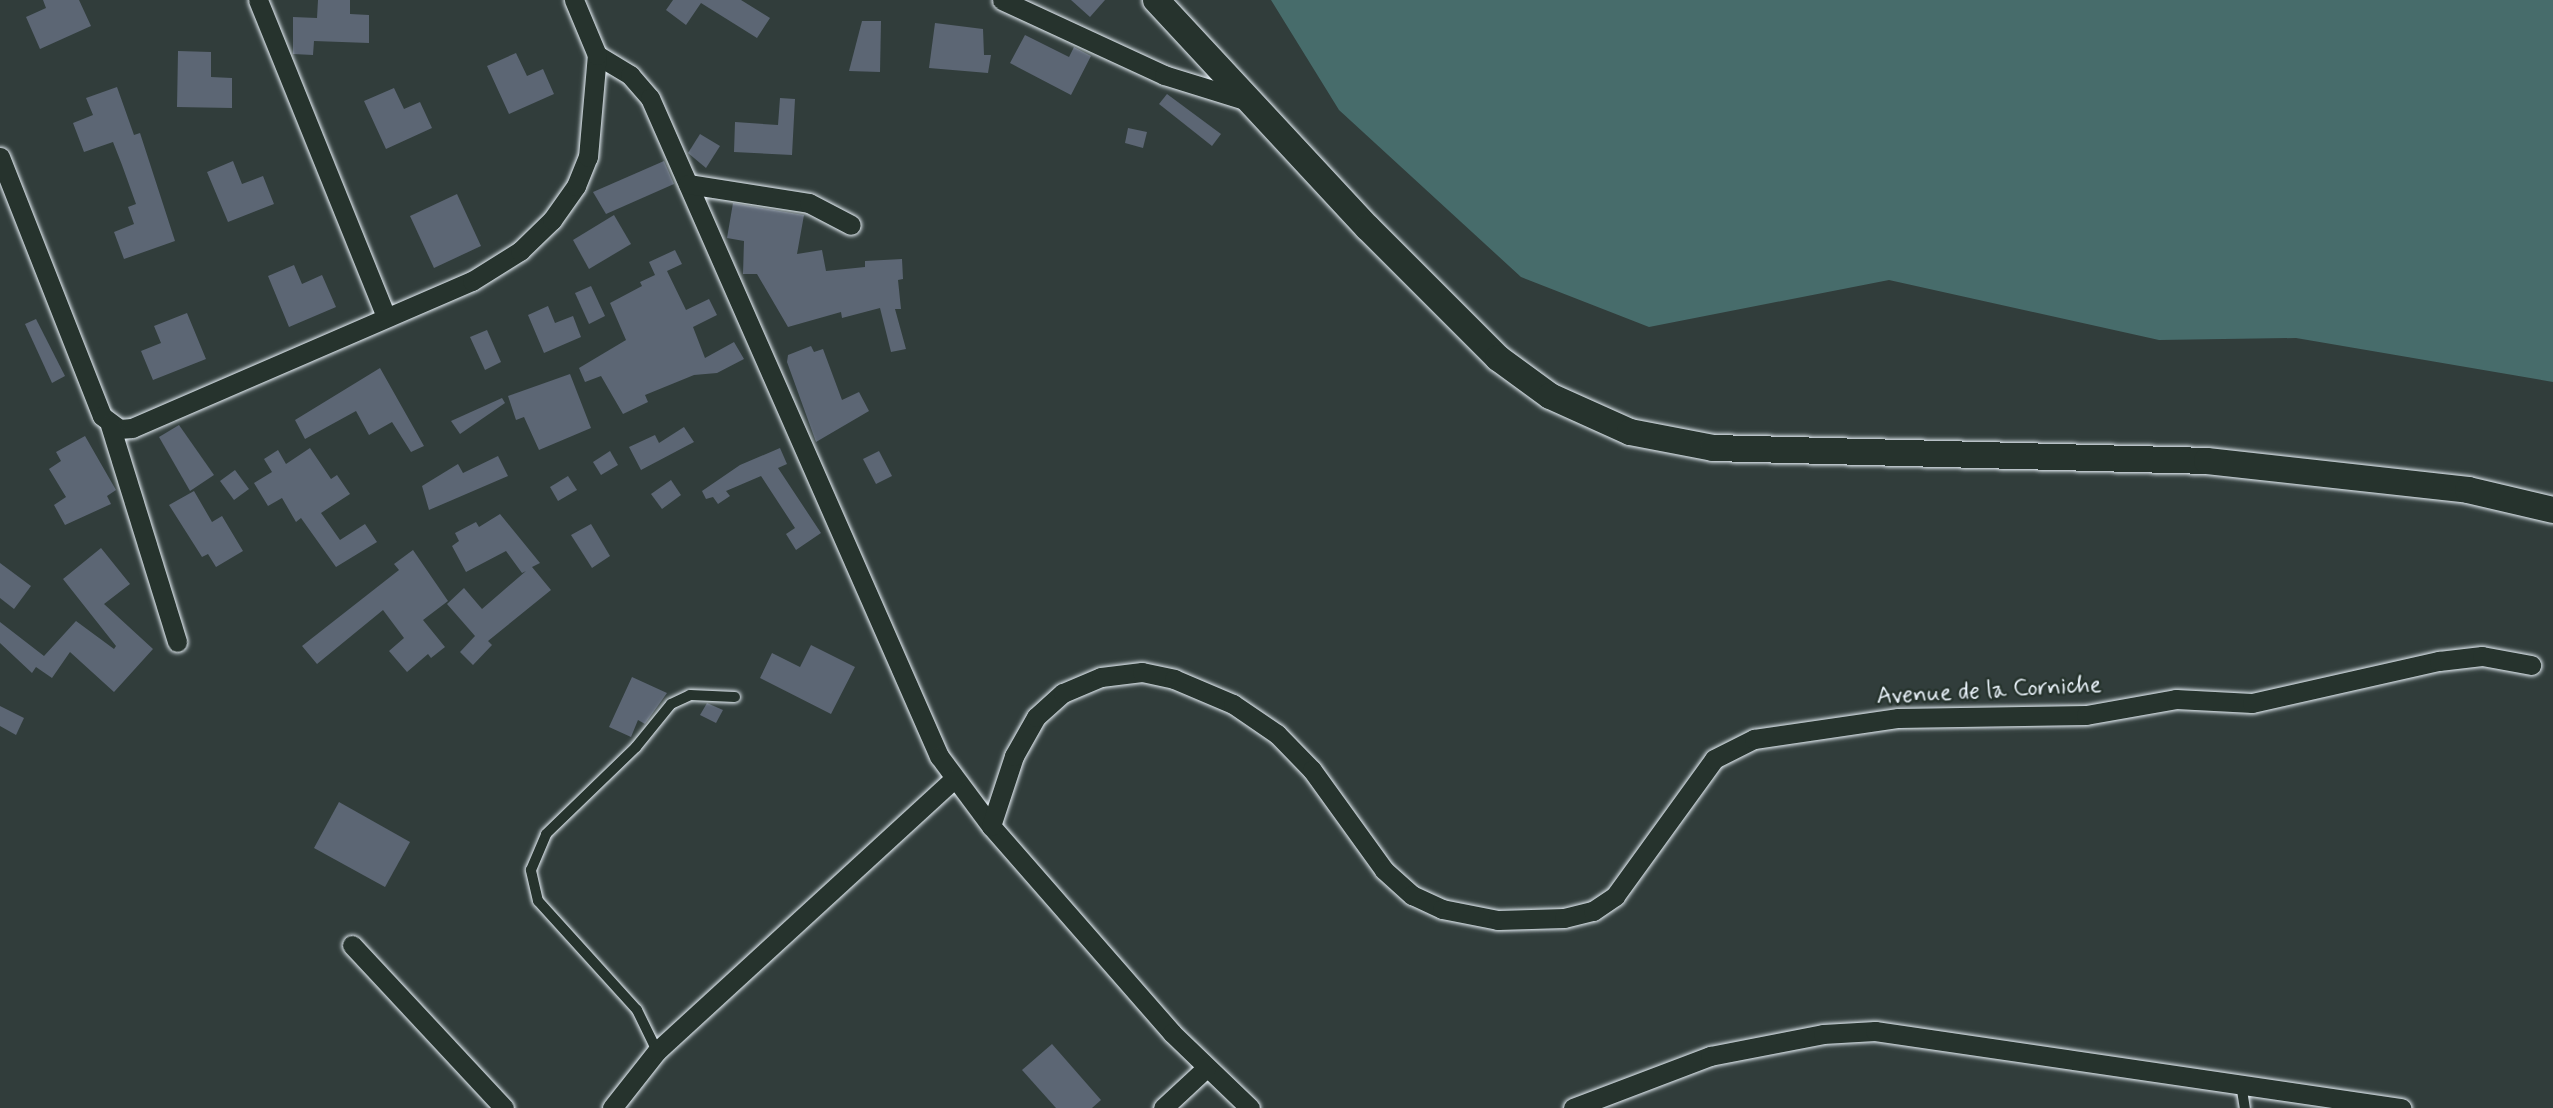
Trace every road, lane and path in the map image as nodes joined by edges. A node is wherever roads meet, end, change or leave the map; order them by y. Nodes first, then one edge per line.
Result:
1 (258, 0) edge
2 (574, 0) edge
3 (1002, 0) edge
4 (1156, 0) edge
5 (597, 55) junction
6 (1251, 102) junction
7 (0, 156) edge
8 (688, 184) junction
9 (851, 225) dead end
10 (385, 315) junction
11 (110, 425) junction
12 (2553, 510) edge
13 (177, 642) dead end
14 (2531, 664) dead end
15 (734, 697) dead end
16 (954, 779) junction
17 (990, 826) junction
18 (352, 945) dead end
19 (657, 1051) junction
20 (1206, 1068) junction
21 (2241, 1084) junction
22 (504, 1108) edge
23 (611, 1108) edge
24 (1163, 1108) edge
25 (1250, 1108) edge
26 (1573, 1108) edge
27 (2245, 1108) edge
28 (2401, 1108) edge

1 - 10 street
2 - 5 street
3 - 6 street
4 - 6 main road
5 - 8 street
5 - 10 street
6 - 12 main road
7 - 11 street
8 - 9 street
8 - 16 street
10 - 11 street
11 - 13 street
14 - 17 street, Avenue de la Corniche
15 - 19 lane
16 - 17 street
16 - 19 street
17 - 20 street
18 - 22 street
19 - 23 street
20 - 24 street
20 - 25 street
21 - 26 street
21 - 27 lane
21 - 28 street

